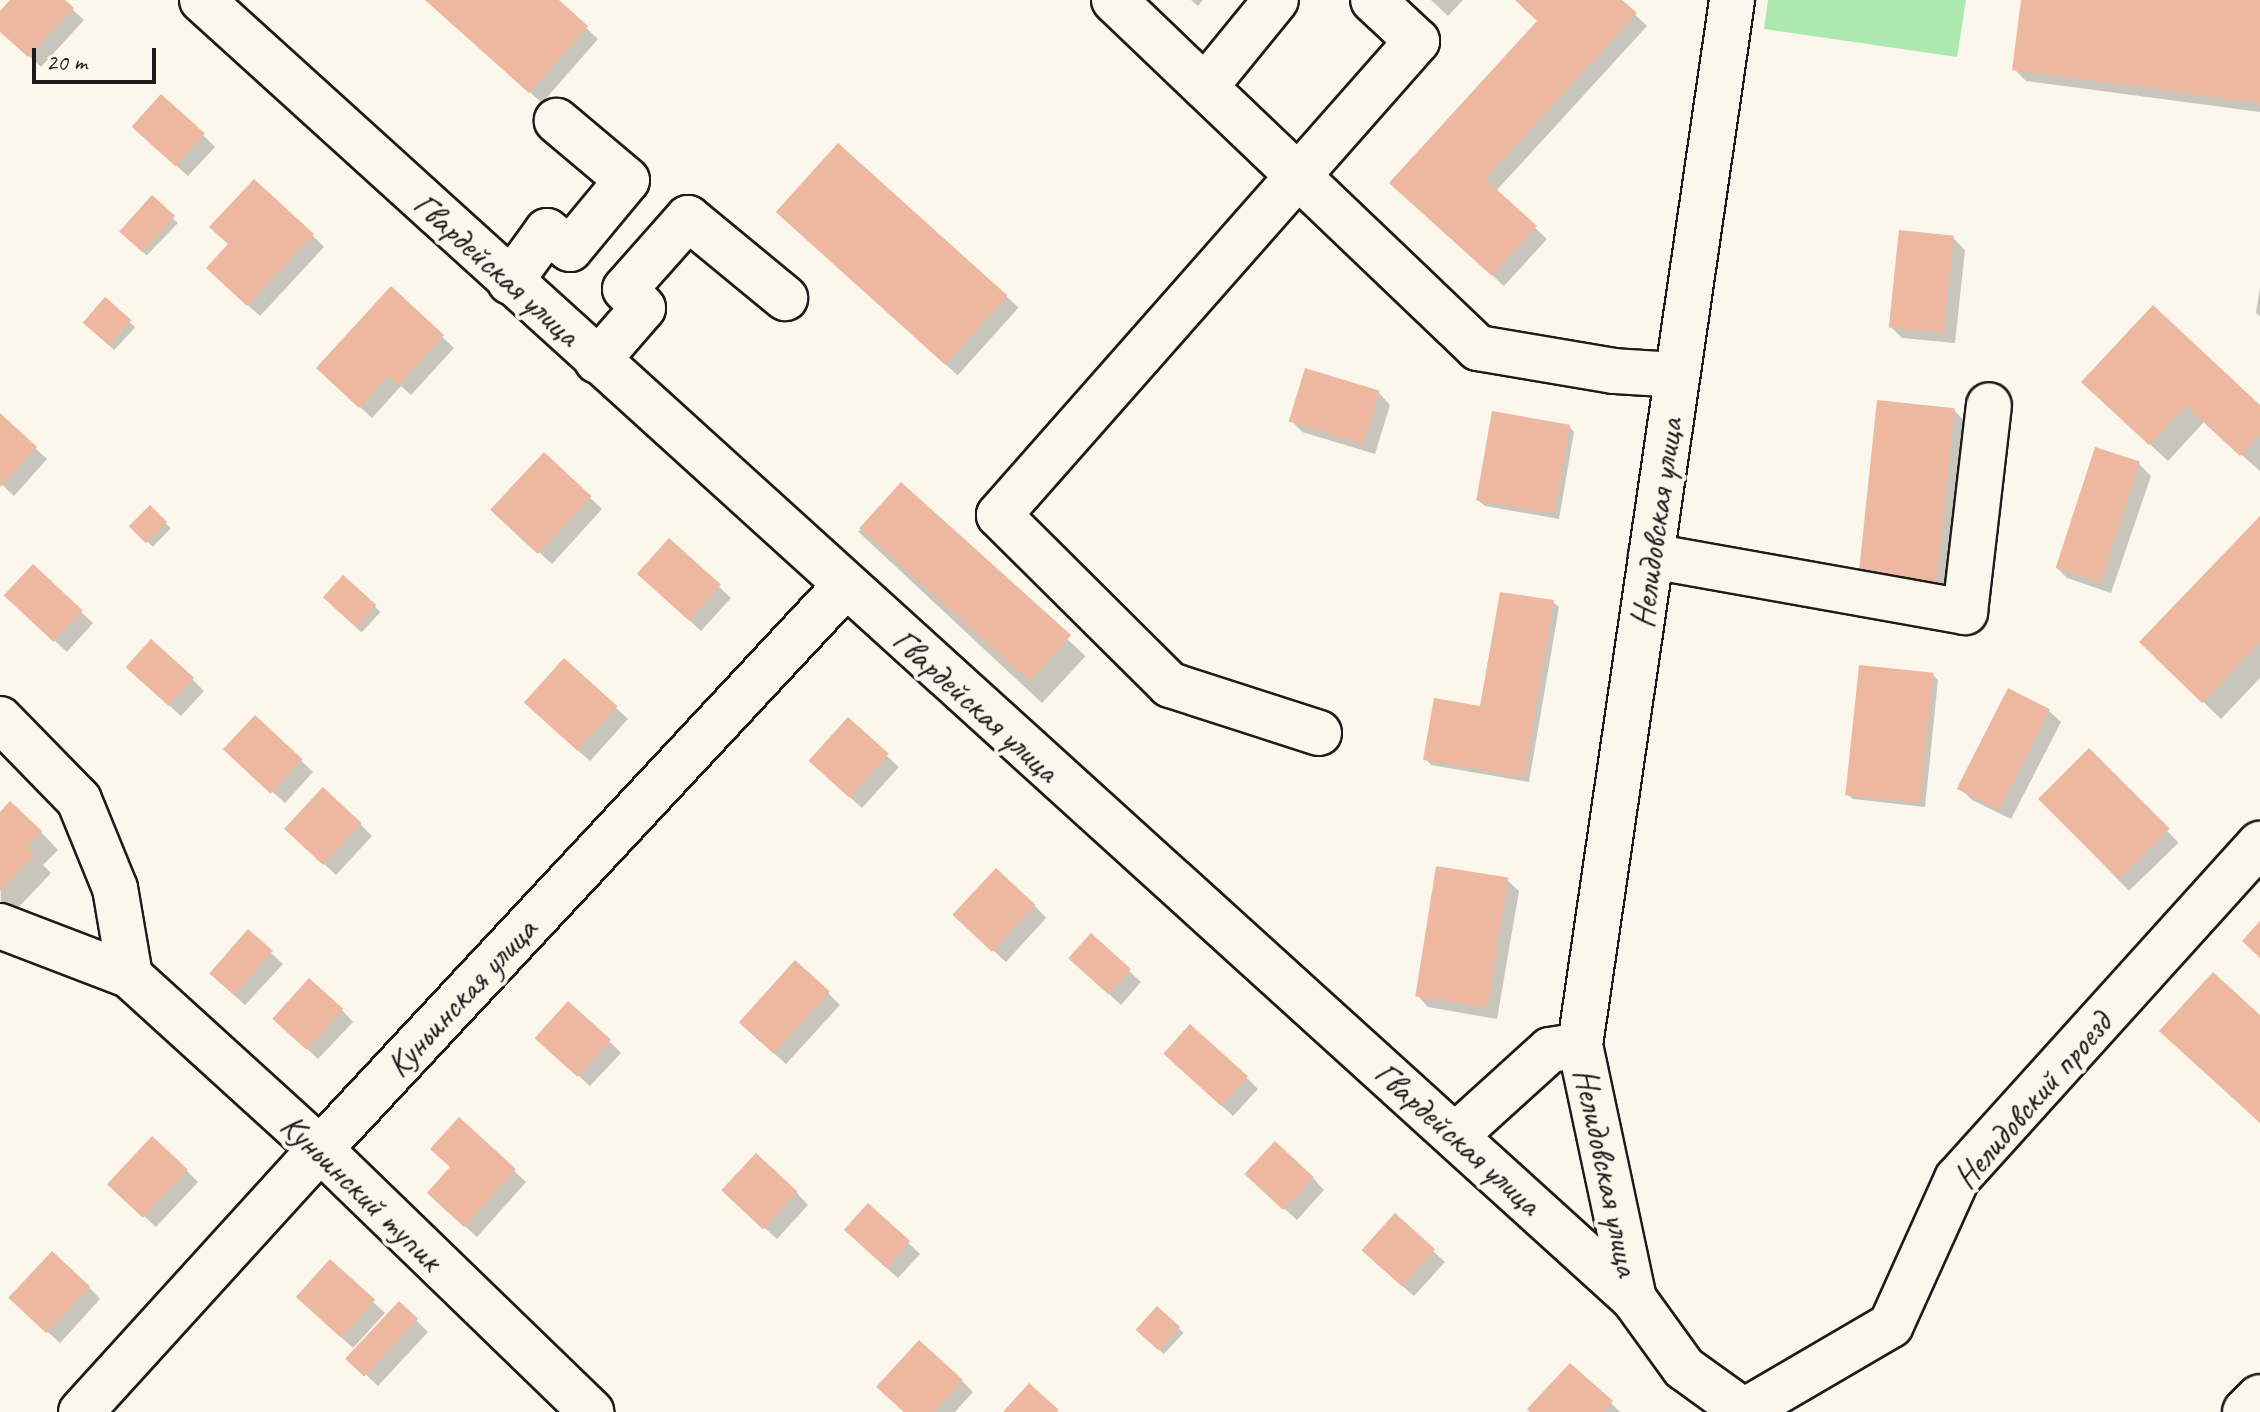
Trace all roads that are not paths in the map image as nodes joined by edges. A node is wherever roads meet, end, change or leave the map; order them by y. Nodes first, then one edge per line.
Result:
1 (202, 0) edge
2 (1114, 0) edge
3 (1276, 0) edge
4 (1373, 0) edge
5 (1732, 0) edge
6 (1205, 87) junction
7 (557, 121) dead end
8 (1296, 174) junction
9 (510, 282) junction
10 (785, 298) dead end
11 (597, 361) junction
12 (1677, 375) junction
13 (1989, 405) dead end
14 (1651, 556) junction
15 (845, 586) junction
16 (0, 719) edge
17 (1319, 733) dead end
18 (2260, 844) edge
19 (0, 926) edge
20 (130, 976) junction
21 (1580, 1045) junction
22 (1455, 1136) junction
23 (320, 1149) junction
24 (1634, 1299) junction
25 (1684, 1368) junction
26 (2260, 1397) edge
27 (1745, 1411) edge
28 (81, 1412) edge
29 (591, 1412) edge
30 (1682, 1412) edge
31 (2245, 1412) edge

1 - 9 street, Гвардейская улица
2 - 6 street
3 - 6 street
4 - 8 street
5 - 12 street, Нелидовская улица
6 - 8 street
7 - 9 street
8 - 12 street
8 - 17 street
9 - 11 street, Гвардейская улица
10 - 11 street
11 - 15 street, Гвардейская улица
12 - 14 street, Нелидовская улица
13 - 14 street
14 - 21 street, Нелидовская улица
15 - 22 street, Гвардейская улица
15 - 23 street, Куньинская улица
16 - 20 street
18 - 27 street, Нелидовский проезд
19 - 20 street
20 - 23 street, Куньинский тупик
21 - 22 street, Нелидовская улица
21 - 24 street, Нелидовская улица
22 - 24 street, Гвардейская улица
23 - 28 street, Куньинская улица
23 - 29 street, Куньинский тупик
24 - 25 street, Гвардейская улица
25 - 27 street, Гвардейская улица
25 - 30 street
26 - 31 street

